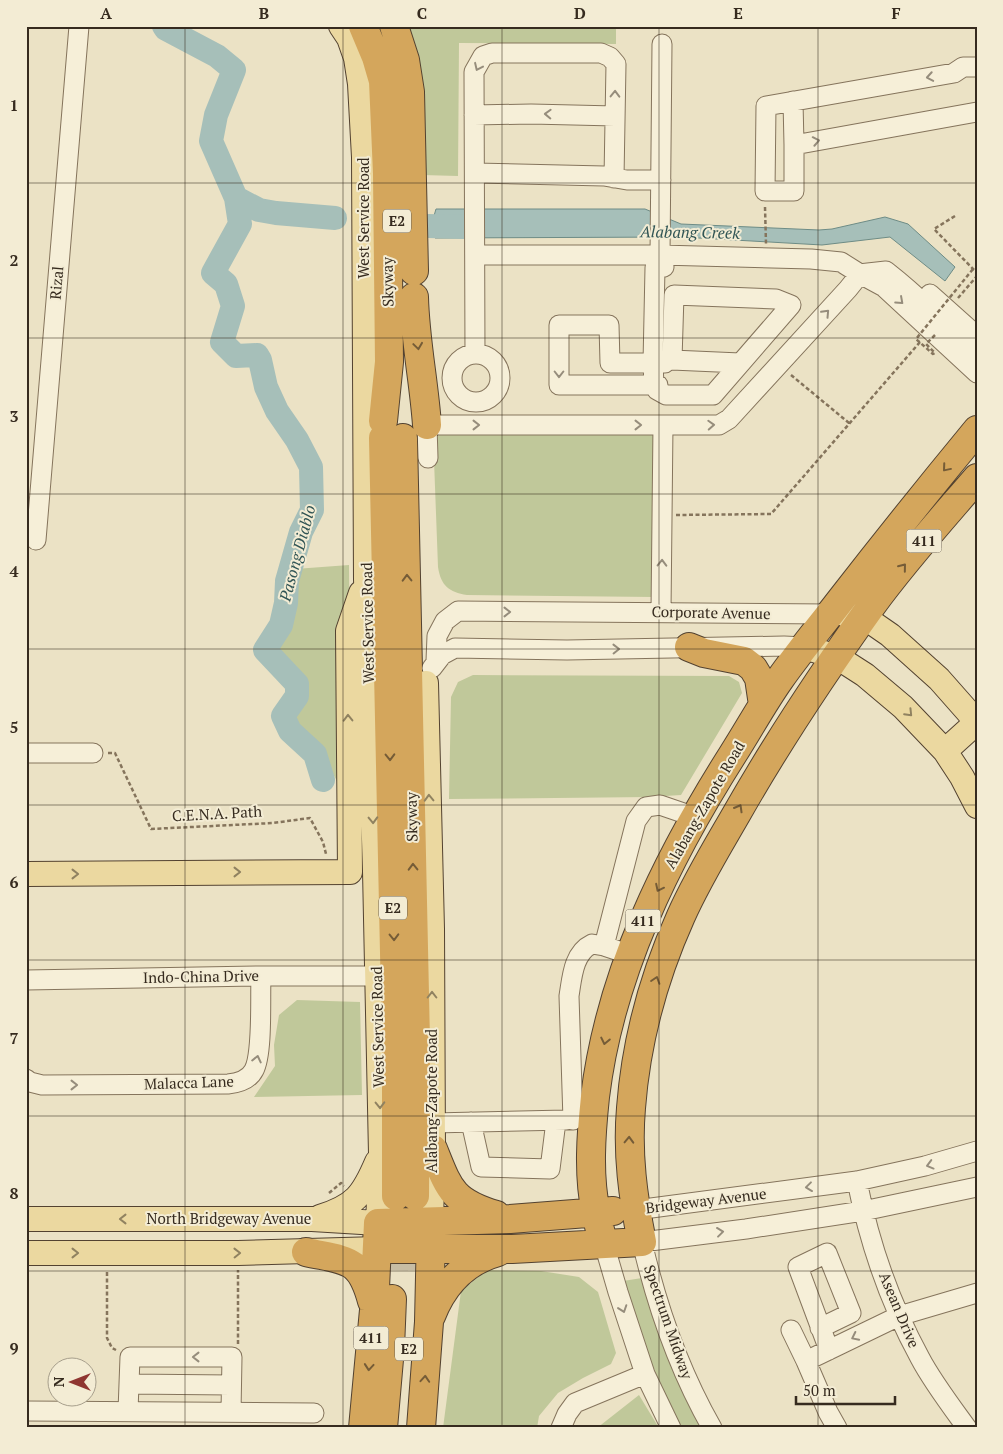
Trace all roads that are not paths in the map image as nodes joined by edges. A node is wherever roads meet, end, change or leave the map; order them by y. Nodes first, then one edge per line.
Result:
1 (79, 26) edge
2 (341, 26) edge
3 (353, 26) edge
4 (363, 26) edge
5 (378, 26) edge
6 (394, 26) edge
7 (662, 44) dead end
8 (977, 67) edge
9 (793, 101) junction
10 (977, 112) edge
11 (474, 114) junction
12 (615, 116) junction
13 (794, 145) junction
14 (476, 174) junction
15 (661, 175) junction
16 (611, 176) junction
17 (475, 254) junction
18 (660, 258) junction
19 (860, 274) junction
20 (899, 281) junction
21 (977, 336) edge
22 (475, 354) dead end
23 (977, 359) edge
24 (394, 362) junction
25 (663, 362) junction
26 (740, 363) junction
27 (977, 373) edge
28 (656, 387) junction
29 (663, 425) junction
30 (400, 429) junction
31 (977, 430) edge
32 (428, 458) dead end
33 (977, 478) edge
34 (36, 540) dead end
35 (366, 579) junction
36 (661, 612) junction
37 (830, 614) junction
38 (864, 617) junction
39 (398, 624) junction
40 (689, 647) junction
41 (804, 647) junction
42 (837, 657) junction
43 (431, 672) junction
44 (939, 680) junction
45 (977, 696) edge
46 (763, 705) junction
47 (976, 724) edge
48 (945, 751) junction
49 (26, 753) edge
50 (93, 753) dead end
51 (371, 753) junction
52 (969, 772) edge
53 (977, 806) edge
54 (695, 817) junction
55 (341, 872) junction
56 (375, 872) junction
57 (26, 874) edge
58 (604, 946) junction
59 (631, 955) junction
60 (260, 976) junction
61 (376, 976) junction
62 (26, 980) edge
63 (26, 1079) edge
64 (574, 1120) junction
65 (471, 1122) junction
66 (433, 1136) junction
67 (977, 1151) edge
68 (381, 1154) junction
69 (857, 1181) junction
70 (977, 1187) edge
71 (405, 1196) tunnel mouth
72 (636, 1210) junction
73 (863, 1211) junction
74 (596, 1213) junction
75 (26, 1218) edge
76 (312, 1219) junction
77 (510, 1219) junction
78 (431, 1221) junction
79 (642, 1242) junction
80 (604, 1244) junction
81 (430, 1249) junction
82 (512, 1249) junction
83 (306, 1252) junction
84 (26, 1253) edge
85 (391, 1253) junction
86 (977, 1293) edge
87 (374, 1310) junction
88 (899, 1316) junction
89 (429, 1322) junction
90 (820, 1328) dead end
91 (791, 1330) dead end
92 (829, 1350) junction
93 (806, 1361) junction
94 (645, 1374) junction
95 (129, 1384) junction
96 (231, 1384) junction
97 (26, 1410) edge
98 (128, 1411) junction
99 (231, 1412) junction
100 (314, 1413) dead end
101 (187, 1420) edge
102 (363, 1428) edge
103 (383, 1428) edge
104 (402, 1428) edge
105 (421, 1428) edge
106 (560, 1428) edge
107 (671, 1428) edge
108 (712, 1428) edge
109 (836, 1428) edge
110 (967, 1428) edge

1 - 34 street, Rizal
2 - 35 main road, West Service Road
3 - 30 highway
4 - 24 highway, Skyway / E2
5 - 24 highway, Skyway / E2
6 -> 30 highway
7 - 15 street
8 -> 9 street
9 - 13 street
9 - 13 street
13 -> 10 street
12 -> 11 street
12 -> 11 street
11 - 14 street
12 - 16 street
14 - 16 street
14 - 17 street
15 - 16 street
15 - 18 street
17 - 18 street
17 - 22 street
18 - 19 street
18 - 25 street
19 - 20 street
19 -> 27 street
29 -> 19 street
20 - 21 street
20 - 23 street
24 - 30 highway, Skyway / E2
25 - 26 street
25 - 26 street
25 - 28 street
25 -> 28 street
26 - 28 street
30 -> 29 street
36 -> 29 street
30 - 32 street
30 - 39 highway, Skyway / E2
31 -> 37 highway, Alabang-Zapote Road / 411
38 -> 33 highway, Alabang-Zapote Road / 411
35 - 51 main road, West Service Road
55 -> 35 main road
36 - 37 street, Corporate Avenue
43 -> 36 street, Corporate Avenue
37 - 38 main road, Corporate Avenue
37 - 41 highway, Alabang-Zapote Road / 411
38 - 42 highway, Alabang-Zapote Road / 411
38 - 44 main road, Corporate Avenue
39 - 43 highway, E2
39 - 51 highway
39 - 71 highway, Skyway / E2
40 - 41 street
43 -> 40 street
40 - 46 highway
41 - 42 main road
41 - 46 highway, Alabang-Zapote Road / 411
42 -> 48 main road
72 -> 42 highway, Alabang-Zapote Road / 411
66 -> 43 main road, Alabang-Zapote Road
44 - 45 main road
44 - 47 main road, Corporate Avenue
46 - 54 highway, Alabang-Zapote Road / 411
47 - 48 main road
48 - 52 main road
49 - 50 street
51 -> 56 main road, West Service Road
52 - 53 main road
54 - 58 street
54 -> 59 highway, Alabang-Zapote Road / 411
55 - 56 street
57 -> 55 main road
56 -> 61 main road, West Service Road
58 - 59 street
58 - 64 street
59 -> 64 highway, Alabang-Zapote Road / 411
60 - 61 street, Indo-China Drive
60 - 62 street, Indo-China Drive
63 -> 60 street, Malacca Lane
61 -> 68 main road, West Service Road
64 - 65 street
64 - 65 street
64 - 74 highway, Alabang-Zapote Road / 411
65 - 66 street
66 - 77 highway
66 - 78 main road, Alabang-Zapote Road
67 -> 69 street, Bridgeway Avenue
68 - 76 main road
68 - 85 main road, West Service Road
69 -> 72 street, Bridgeway Avenue
69 - 73 street, Asean Drive
70 - 73 street
72 - 74 highway, Bridgeway Avenue
72 - 79 highway, Alabang-Zapote Road / 411
79 -> 73 street
73 - 88 street, Asean Drive
74 - 77 highway, Bridgeway Avenue
74 - 80 highway, Alabang-Zapote Road / 411
76 -> 75 main road, North Bridgeway Avenue
76 - 85 main road, North Bridgeway Avenue
77 - 78 highway, Bridgeway Avenue
78 - 81 highway, Alabang-Zapote Road
78 - 85 highway, North Bridgeway Avenue
79 - 80 highway
79 - 108 street, Spectrum Midway
80 - 82 highway
80 -> 94 street
81 - 82 highway
81 - 85 highway, North Bridgeway Avenue
81 - 89 highway, Alabang-Zapote Road
82 - 89 highway
84 -> 83 main road, North Bridgeway Avenue
83 - 85 main road, North Bridgeway Avenue
83 - 87 highway
85 - 87 highway, 411
85 - 103 highway, E2
85 - 104 highway, E2
86 - 88 street
87 -> 102 highway, 411
88 -> 92 street
88 - 110 street, Asean Drive
105 -> 89 highway, Alabang-Zapote Road
90 - 92 street
91 - 93 street
92 - 93 street
93 - 109 street
94 - 106 street
94 - 107 street
95 - 96 street
96 -> 95 street
95 - 98 street
96 - 99 street
97 - 98 street
98 - 101 street
99 - 100 street
99 - 101 street

